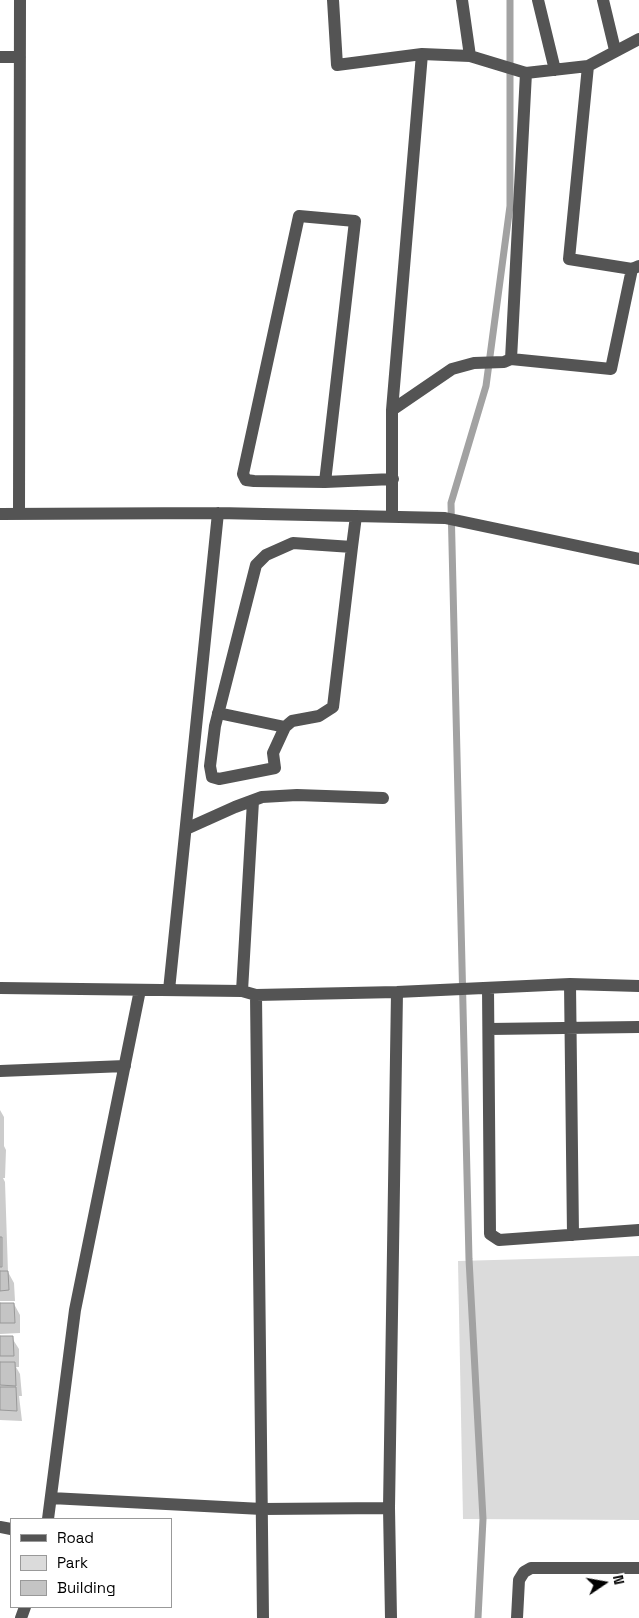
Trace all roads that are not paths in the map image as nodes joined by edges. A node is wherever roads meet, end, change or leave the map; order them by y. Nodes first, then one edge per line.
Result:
1 (20, 0) edge
2 (333, 0) edge
3 (462, 0) edge
4 (538, 0) edge
5 (603, 0) edge
6 (639, 39) edge
7 (616, 50) junction
8 (422, 54) junction
9 (470, 56) junction
10 (0, 57) edge
11 (20, 57) junction
12 (588, 66) junction
13 (555, 70) junction
14 (526, 73) junction
15 (635, 267) edge
16 (508, 361) junction
17 (392, 410) junction
18 (393, 479) junction
19 (325, 482) junction
20 (218, 513) junction
21 (0, 514) edge
22 (19, 514) junction
23 (356, 516) junction
24 (392, 516) junction
25 (352, 547) junction
26 (639, 559) edge
27 (218, 713) junction
28 (196, 723) junction
29 (215, 726) junction
30 (286, 727) junction
31 (382, 798) dead end
32 (253, 801) junction
33 (186, 830) junction
34 (570, 984) junction
35 (639, 986) edge
36 (0, 988) edge
37 (485, 988) junction
38 (140, 990) junction
39 (169, 990) junction
40 (242, 991) junction
41 (397, 992) junction
42 (256, 995) junction
43 (639, 1027) edge
44 (572, 1028) junction
45 (489, 1029) junction
46 (125, 1066) junction
47 (0, 1071) edge
48 (639, 1230) edge
49 (572, 1234) junction
50 (51, 1498) junction
51 (389, 1508) junction
52 (262, 1509) junction
53 (48, 1518) edge
54 (639, 1568) edge
55 (263, 1618) edge
56 (391, 1618) edge
57 (517, 1618) edge

1 - 11 street
2 - 8 street
3 - 9 street
4 - 13 street
5 - 7 street
6 - 7 street
7 - 12 street
8 - 9 street
8 - 17 street
9 - 14 street
10 - 11 street
11 - 22 street
12 - 13 street
12 - 15 street
13 - 14 street
14 - 16 street
15 - 16 street
16 - 17 street
17 - 18 street
18 - 19 street
18 - 24 street
19 - 19 street
20 - 22 street
20 - 23 street
20 - 28 street
21 - 22 street
23 - 24 street
23 - 25 street
24 - 26 street
25 - 27 street
25 - 30 street
27 - 29 street
27 - 30 street
28 - 29 street
28 - 33 street
29 - 30 street
31 - 32 street
32 - 33 street
32 - 40 street
33 - 39 street
34 - 35 street
34 - 37 street
34 - 44 street
36 - 38 street
37 - 41 street
37 - 45 street
38 - 39 street
38 - 46 street
39 - 40 street
40 - 42 street
41 - 42 street
41 - 51 street
42 - 52 street
43 - 44 street
44 - 45 street
44 - 49 street
45 - 49 street
46 - 47 street
46 - 50 street
48 - 49 street
50 - 52 street
50 - 53 street
51 - 52 street
51 - 56 street
52 - 55 street
54 - 57 street

